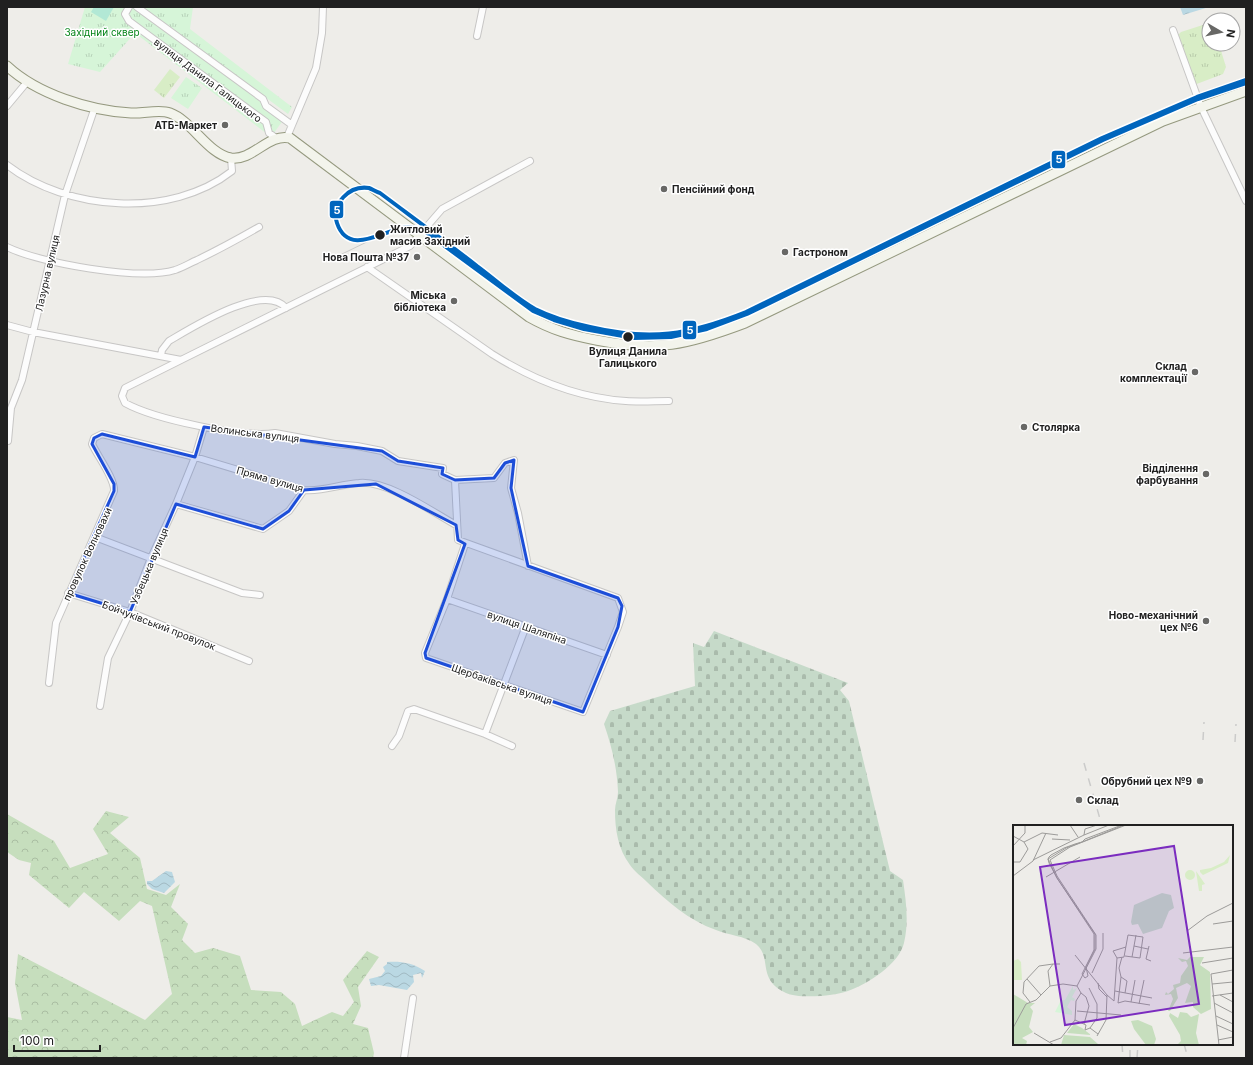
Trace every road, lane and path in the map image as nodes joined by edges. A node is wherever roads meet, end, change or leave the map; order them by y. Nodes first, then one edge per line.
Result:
1 (129, 7) edge
2 (138, 7) edge
3 (323, 7) edge
4 (483, 7) edge
5 (1173, 30) dead end
6 (477, 36) dead end
7 (7, 66) edge
8 (27, 82) junction
9 (1246, 91) edge
10 (7, 106) edge
11 (1201, 106) junction
12 (95, 107) junction
13 (292, 125) junction
14 (287, 137) junction
15 (276, 138) junction
16 (231, 158) junction
17 (530, 161) dead end
18 (7, 165) edge
19 (66, 195) junction
20 (1246, 201) edge
21 (259, 227) dead end
22 (419, 235) junction
23 (7, 247) edge
24 (50, 260) junction
25 (367, 267) junction
26 (286, 308) junction
27 (7, 325) edge
28 (33, 332) junction
29 (162, 356) junction
30 (181, 360) junction
31 (669, 401) dead end
32 (204, 426) junction
33 (102, 434) joint
34 (8, 440) edge
35 (196, 457) junction
36 (455, 480) junction
37 (304, 490) junction
38 (176, 504) junction
39 (456, 525) junction
40 (95, 537) junction
41 (465, 544) junction
42 (151, 558) junction
43 (528, 566) junction
44 (68, 593) junction
45 (260, 595) dead end
46 (447, 599) junction
47 (130, 612) junction
48 (526, 626) junction
49 (607, 655) junction
50 (249, 661) dead end
51 (49, 683) dead end
52 (504, 684) junction
53 (100, 706) dead end
54 (485, 734) junction
55 (392, 746) dead end
56 (512, 746) dead end
57 (413, 998) dead end
58 (404, 1058) edge

1 - 15 street, вулиця Данила Галицького
2 - 13 street, вулиця Данила Галицького
3 - 13 street
4 - 6 street
5 - 11 street
7 - 8 street
8 - 10 street
8 - 12 street
9 - 11 street
11 - 20 street
11 - 22 street
12 - 16 street
12 - 19 street, Лазурна вулиця
13 - 14 street
14 - 15 street
14 - 22 street
15 - 16 street
16 - 19 street
17 - 22 street, Волинська вулиця
18 - 19 street
19 - 24 street, Лазурна вулиця
21 - 24 street
22 - 25 street, Волинська вулиця
23 - 24 street
24 - 28 street, Лазурна вулиця
25 - 26 street, Волинська вулиця
25 - 31 street
26 - 29 street
26 - 30 street, Волинська вулиця
27 - 28 street
28 - 29 street
28 - 34 street, Лазурна вулиця
29 - 30 street
30 - 32 street, Волинська вулиця
32 - 35 street, Узбецька вулиця
32 - 36 street, Волинська вулиця
33 - 35 street, Пряма вулиця
33 - 40 street, провулок Волновахи
35 - 37 street, Пряма вулиця
35 - 38 street, Узбецька вулиця
36 - 39 street
36 - 43 street
37 - 38 street
37 - 39 street, Пряма вулиця
38 - 42 street, Узбецька вулиця
39 - 41 street
40 - 42 street
40 - 44 street, провулок Волновахи
41 - 43 street
41 - 46 street
42 - 45 street
42 - 47 street, Узбецька вулиця
43 - 49 street
44 - 47 street, Бойчуківський провулок
44 - 51 street, провулок Волновахи
46 - 48 street, вулиця Шаляпіна
46 - 52 street, Щербаківська вулиця
47 - 50 street, Бойчуківський провулок
47 - 53 street, Узбецька вулиця
48 - 49 street, вулиця Шаляпіна
48 - 52 street
49 - 52 street, Щербаківська вулиця
52 - 54 street
54 - 55 street
54 - 56 street
57 - 58 street

